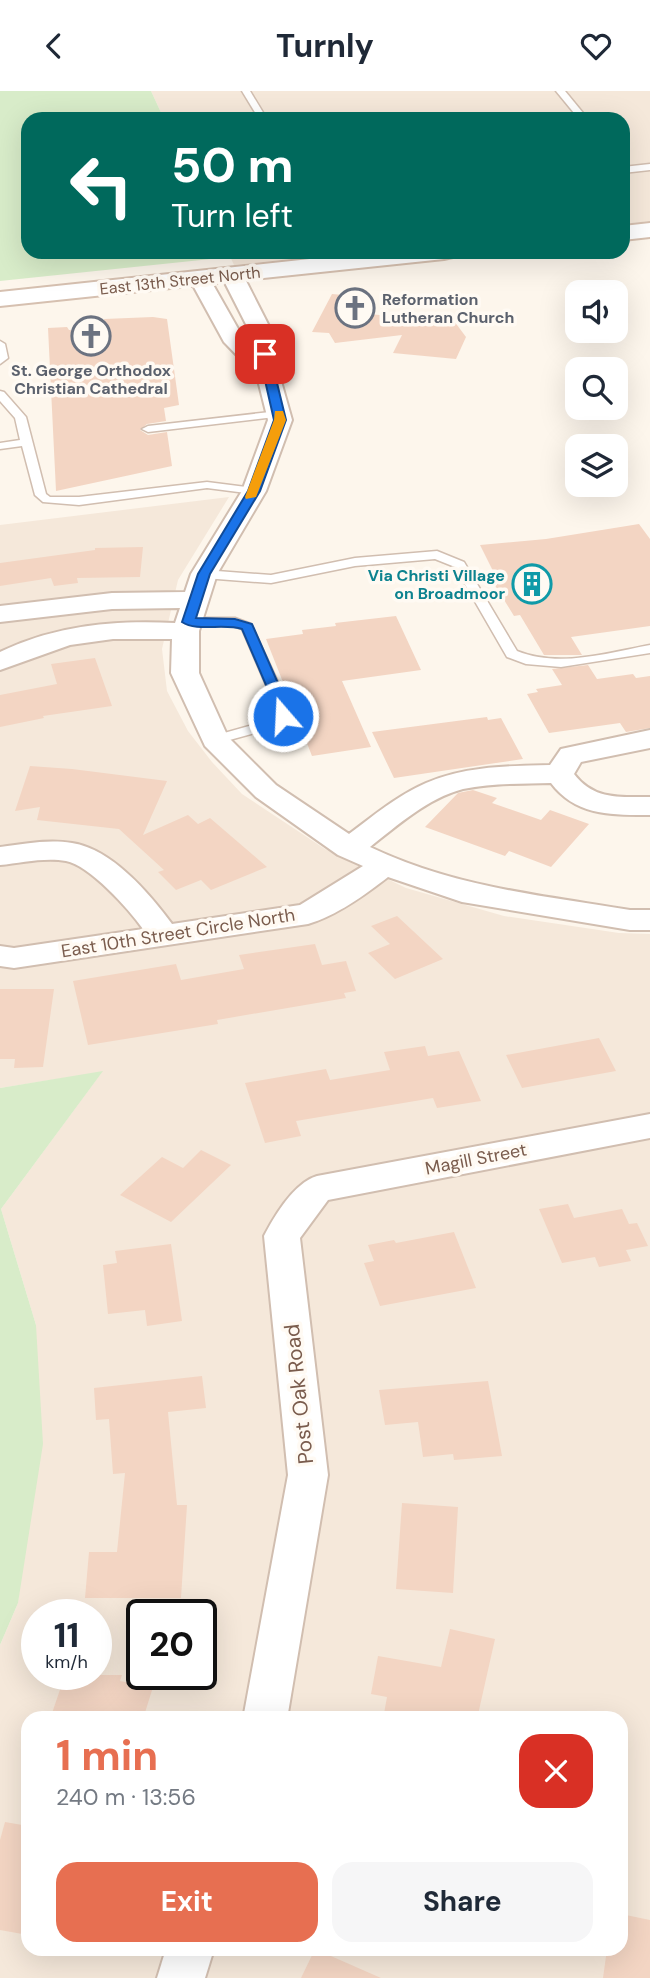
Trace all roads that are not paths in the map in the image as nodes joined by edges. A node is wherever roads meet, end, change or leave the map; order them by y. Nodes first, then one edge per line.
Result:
1 (246, 91) edge
2 (560, 91) edge
3 (259, 112) edge
4 (578, 112) edge
5 (650, 167) edge
6 (630, 168) edge
7 (650, 230) edge
8 (630, 232) edge
9 (379, 259) edge
10 (232, 275) junction
11 (200, 278) junction
12 (0, 299) edge
13 (0, 344) edge
14 (0, 361) edge
15 (268, 374) junction
16 (0, 394) edge
17 (279, 414) junction
18 (148, 429) dead end
19 (27, 442) junction
20 (0, 446) edge
21 (254, 491) junction
22 (193, 607) junction
23 (0, 614) edge
24 (650, 649) edge
25 (0, 662) edge
26 (650, 739) edge
27 (215, 740) junction
28 (559, 774) junction
29 (650, 806) edge
30 (349, 848) junction
31 (0, 856) edge
32 (384, 865) junction
33 (650, 920) edge
34 (163, 935) junction
35 (0, 956) edge
36 (650, 1126) edge
37 (307, 1201) joint
38 (266, 1711) edge
39 (188, 1956) edge
40 (181, 1978) edge

1 - 3 lane
2 - 4 lane
5 - 6 lane
7 - 8 main road
9 - 10 main road, East 13th Street North
10 - 11 main road, East 13th Street North
10 - 15 street
11 - 12 main road, East 13th Street North
11 - 15 street
13 - 14 lane
15 - 17 street
16 - 19 lane
17 - 18 lane
17 - 21 street
19 - 20 lane
19 - 21 lane
21 - 22 street
22 - 23 street
22 - 24 lane
22 - 25 street
22 - 27 street
22 - 27 lane
26 - 28 street
27 - 30 street
28 - 29 street
28 - 30 street
30 - 32 street
31 - 34 street
32 - 33 street
32 - 34 street, East 10th Street Circle North
34 - 35 street, East 10th Street Circle North
36 - 37 street, Magill Street
37 - 38 street, Post Oak Road
39 - 40 street

